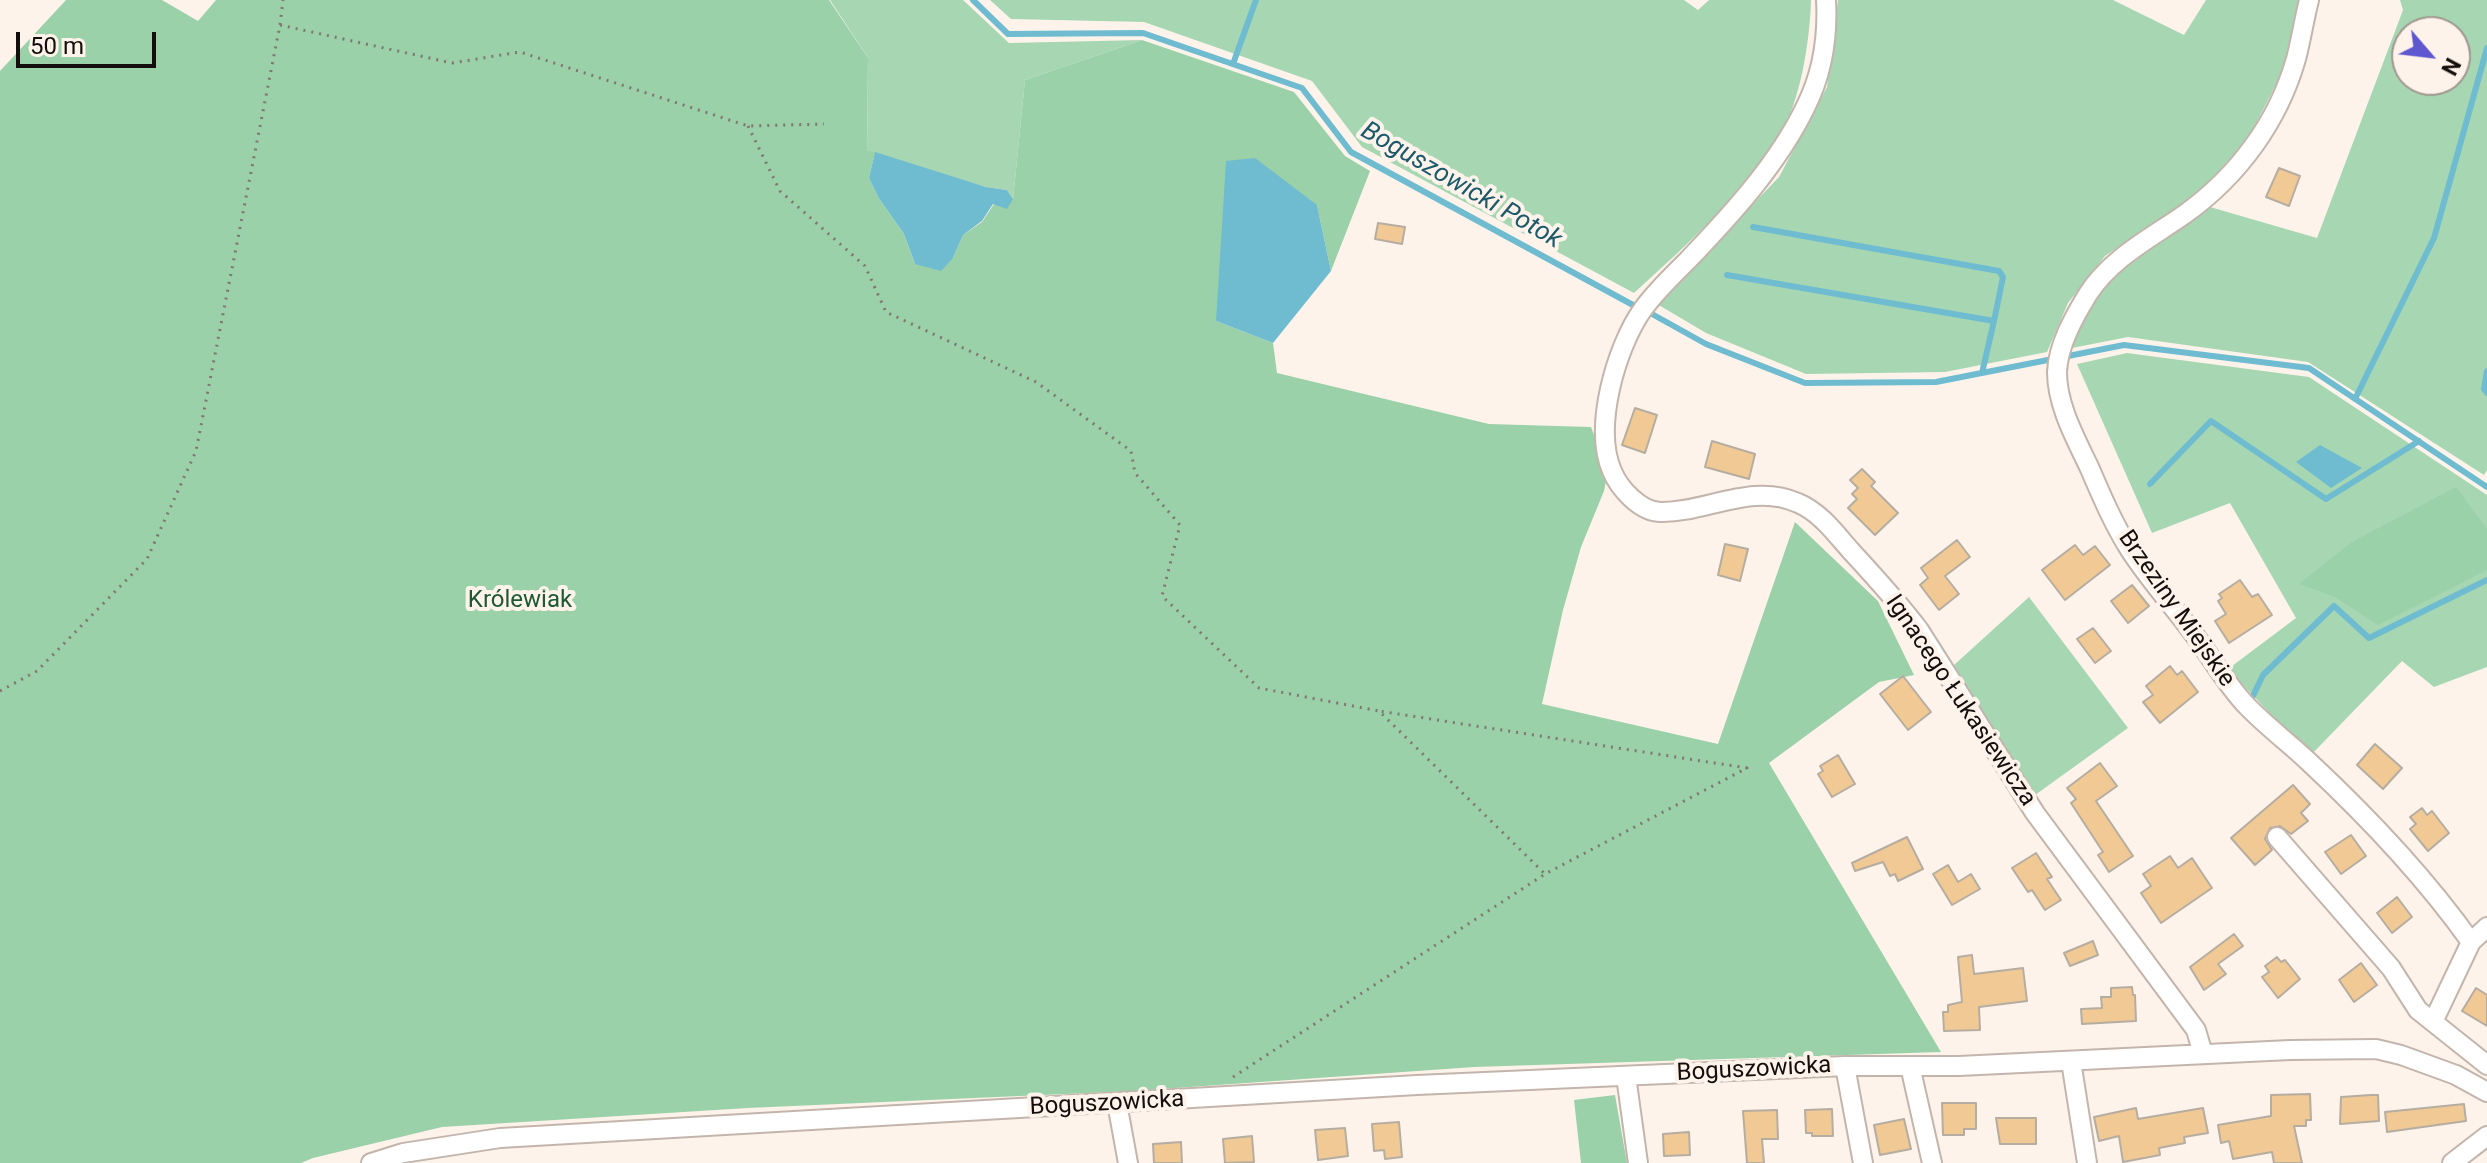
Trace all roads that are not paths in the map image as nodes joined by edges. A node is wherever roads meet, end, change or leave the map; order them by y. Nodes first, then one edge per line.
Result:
1 (1826, 0) edge
2 (2309, 0) edge
3 (2277, 837) dead end
4 (2487, 927) edge
5 (2471, 942) junction
6 (2433, 1022) junction
7 (2203, 1054) junction
8 (2071, 1061) junction
9 (2487, 1065) edge
10 (1845, 1066) junction
11 (1910, 1066) junction
12 (1626, 1076) junction
13 (2487, 1092) edge
14 (1117, 1103) junction
15 (2487, 1136) edge
16 (461, 1144) junction
17 (371, 1163) edge
18 (464, 1163) edge
19 (1128, 1163) edge
20 (1638, 1163) edge
21 (1863, 1163) edge
22 (1932, 1163) edge
23 (2087, 1163) edge
24 (2452, 1163) edge

1 - 7 street, Ignacego Łukasiewicza
2 - 5 street, Brzeziny Miejskie
3 - 6 street
4 - 5 street
5 - 6 street
6 - 9 street
7 - 8 street, Boguszowicka
7 - 13 street, Boguszowicka
8 - 11 street, Boguszowicka
8 - 23 street
10 - 11 street, Boguszowicka
10 - 12 street, Boguszowicka
10 - 21 street, Boguszowicka
11 - 22 street
12 - 14 street, Boguszowicka
12 - 20 street
14 - 16 street, Boguszowicka
14 - 19 street
15 - 24 street
16 - 17 street, Boguszowicka
16 - 18 street

